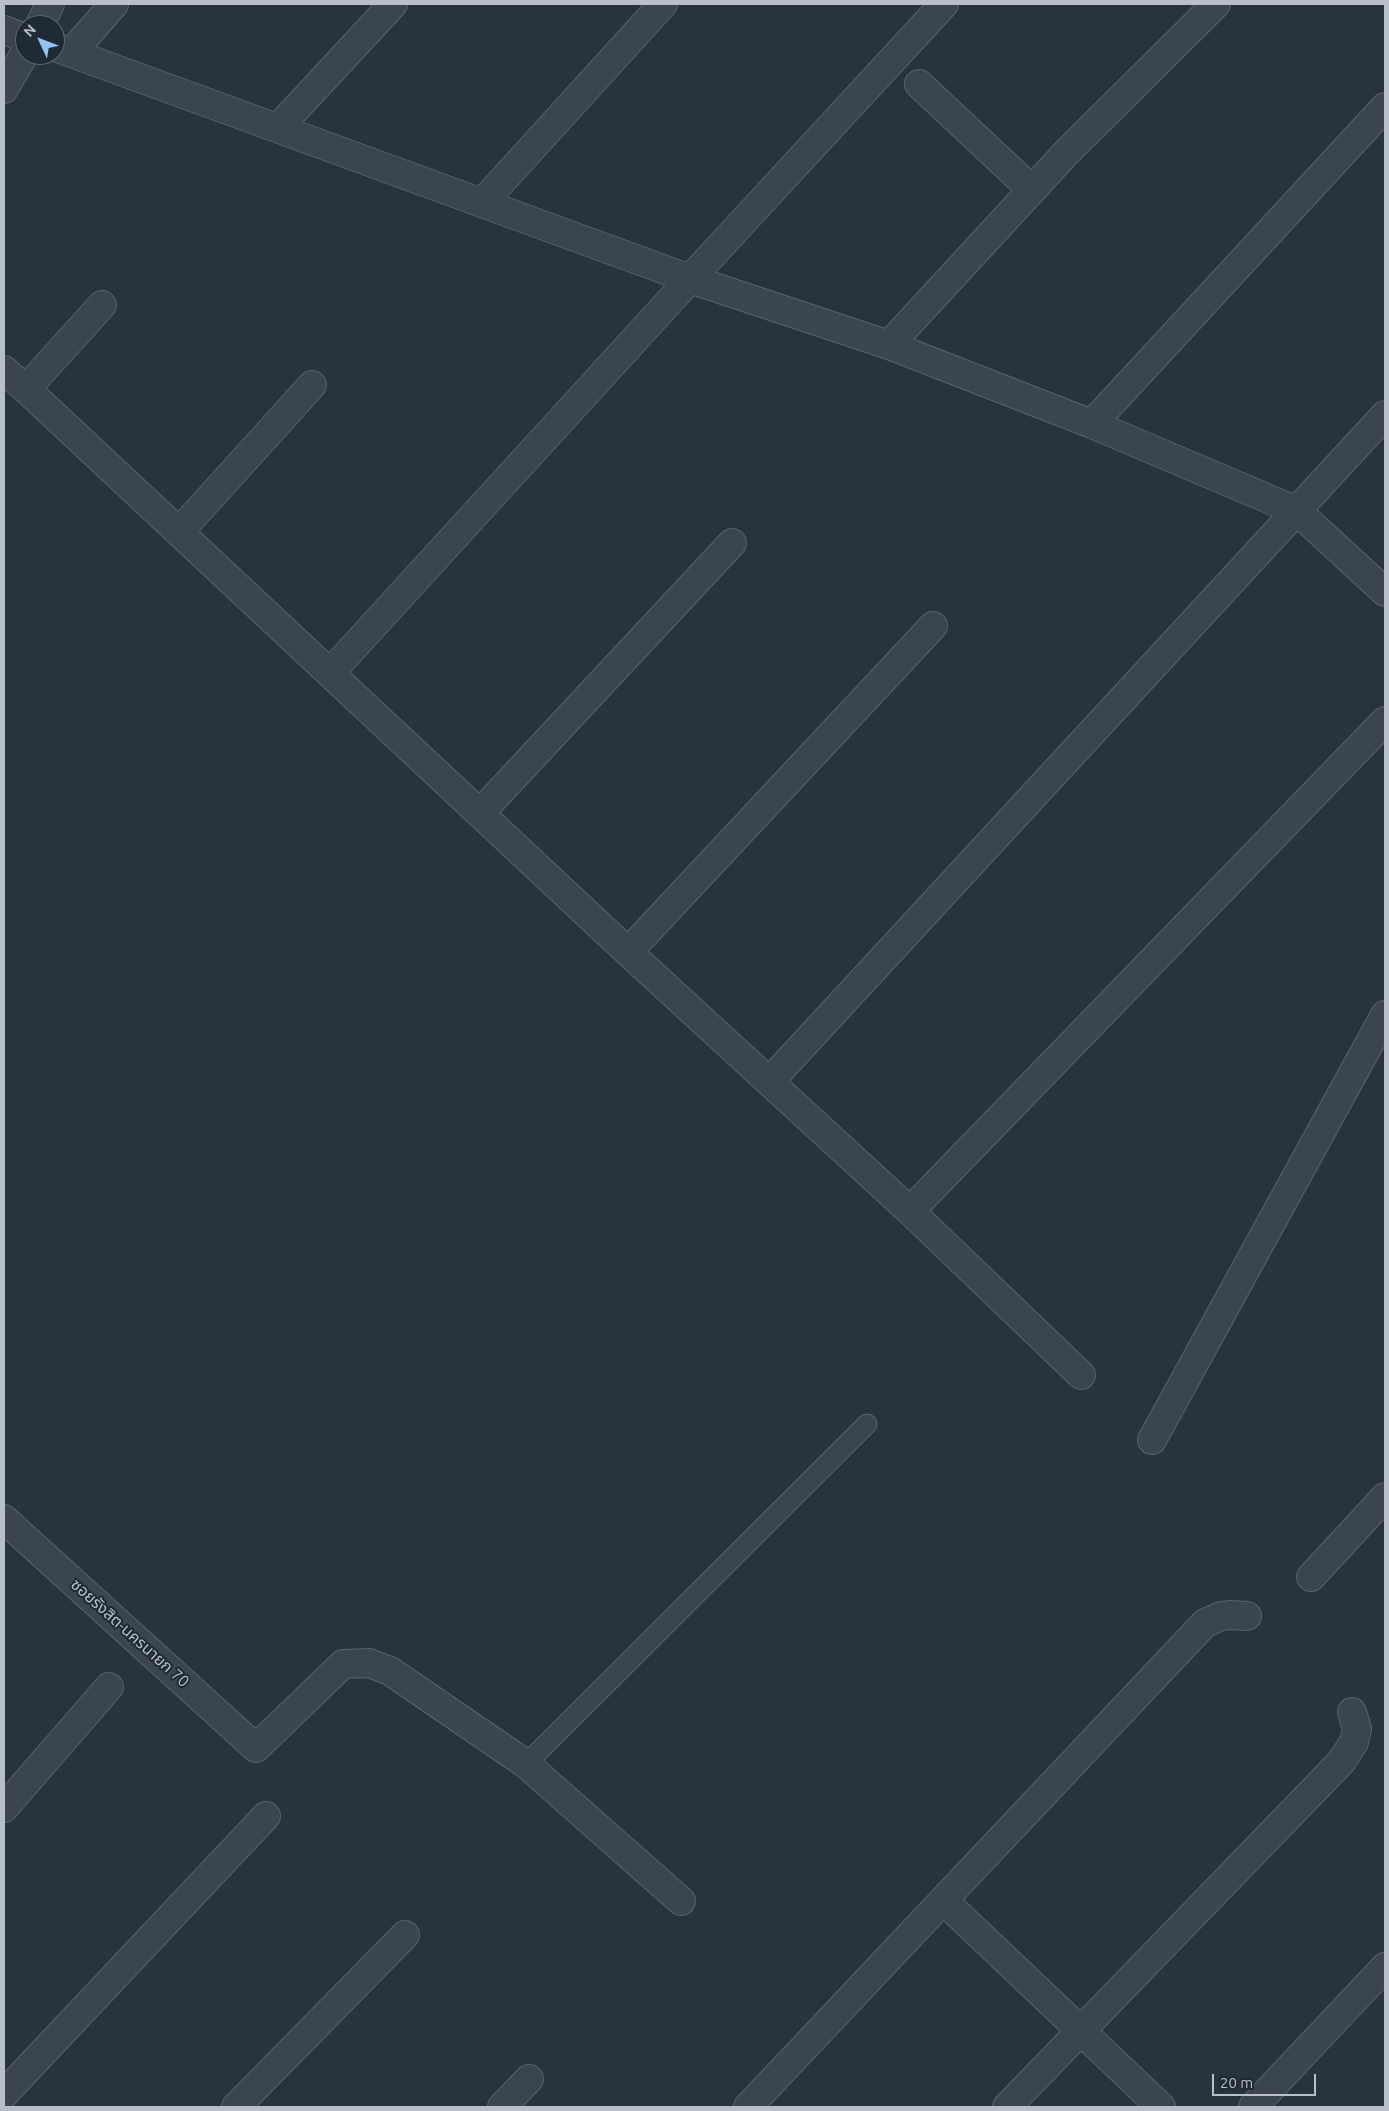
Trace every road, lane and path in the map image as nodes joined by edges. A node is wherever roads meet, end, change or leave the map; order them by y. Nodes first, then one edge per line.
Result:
1 (114, 4) edge
2 (392, 4) edge
3 (663, 4) edge
4 (944, 4) edge
5 (1216, 4) edge
6 (65, 48) edge
7 (65, 51) edge
8 (18, 65) edge
9 (919, 84) dead end
10 (4, 89) edge
11 (1385, 107) edge
12 (278, 128) junction
13 (1032, 190) junction
14 (482, 202) junction
15 (690, 279) junction
16 (102, 305) dead end
17 (889, 346) junction
18 (4, 370) edge
19 (312, 386) dead end
20 (26, 389) junction
21 (1385, 415) edge
22 (1092, 424) junction
23 (1298, 511) junction
24 (179, 532) junction
25 (732, 543) dead end
26 (1385, 592) edge
27 (932, 626) dead end
28 (330, 673) junction
29 (1385, 721) edge
30 (480, 813) junction
31 (628, 952) junction
32 (1385, 1014) edge
33 (770, 1081) junction
34 (910, 1211) junction
35 (1081, 1375) dead end
36 (866, 1424) dead end
37 (1152, 1440) dead end
38 (1385, 1497) edge
39 (4, 1519) edge
40 (1311, 1577) dead end
41 (1247, 1616) dead end
42 (109, 1687) dead end
43 (1352, 1712) dead end
44 (526, 1764) junction
45 (4, 1808) edge
46 (266, 1816) dead end
47 (680, 1901) dead end
48 (944, 1901) junction
49 (405, 1935) dead end
50 (1385, 1967) edge
51 (1081, 2030) junction
52 (529, 2079) dead end
53 (4, 2094) edge
54 (236, 2107) edge
55 (502, 2107) edge
56 (748, 2107) edge
57 (1007, 2107) edge
58 (1161, 2107) edge
59 (1253, 2107) edge

1 - 6 street
2 - 12 street
3 - 14 street
4 - 15 street
5 - 13 street
7 - 12 street
8 - 10 street
9 - 13 street
11 - 22 street
12 - 14 street
13 - 17 street
14 - 15 street
15 - 17 street
15 - 28 street
16 - 20 street
17 - 22 street
18 - 20 street
19 - 24 street
20 - 24 street
21 - 23 street
22 - 23 street
23 - 26 street
23 - 33 street
24 - 28 street
25 - 30 street
27 - 31 street
28 - 30 street
29 - 34 street
30 - 31 street
31 - 33 street
32 - 37 street
33 - 34 street
34 - 35 street
36 - 44 lane
38 - 40 street
39 - 44 street, ซอยรังสิต-นครนายก 70
41 - 48 street
42 - 45 street
43 - 51 street
44 - 47 street
46 - 53 street
48 - 51 street
48 - 56 street
49 - 54 street
50 - 59 street
51 - 57 street
51 - 58 street
52 - 55 street

